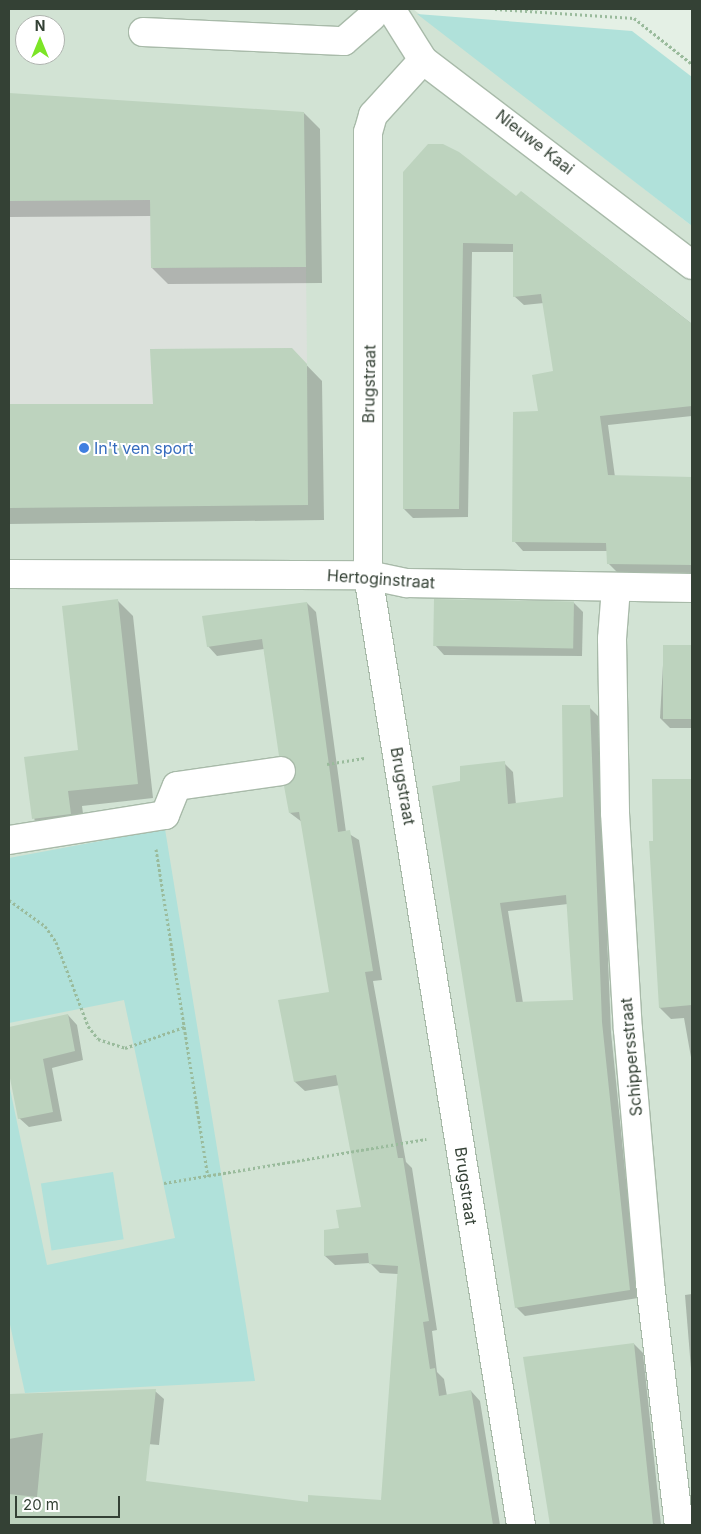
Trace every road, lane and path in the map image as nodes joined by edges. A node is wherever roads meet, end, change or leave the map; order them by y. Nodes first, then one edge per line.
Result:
1 (495, 9) edge
2 (607, 9) edge
3 (382, 13) edge
4 (607, 15) junction
5 (143, 32) dead end
6 (423, 60) junction
7 (692, 64) edge
8 (692, 264) edge
9 (9, 574) edge
10 (368, 575) junction
11 (616, 588) junction
12 (692, 588) edge
13 (281, 771) dead end
14 (150, 817) junction
15 (9, 840) edge
16 (9, 900) edge
17 (184, 1027) junction
18 (459, 1134) junction
19 (208, 1176) junction
20 (164, 1183) dead end
21 (682, 1434) edge
22 (521, 1525) edge
23 (679, 1525) edge

1 - 4 path
2 - 4 path
3 - 5 street
3 - 6 street, Nieuwe Kaai
4 - 7 path
6 - 8 street, Nieuwe Kaai
6 - 10 street, Brugstraat
9 - 10 street, Hertoginstraat
10 - 11 street, Hertoginstraat
10 - 18 street, Brugstraat
11 - 12 street, Hertoginstraat
11 - 21 street, Schippersstraat
13 - 14 street
14 - 15 street
14 - 17 path
16 - 17 path
17 - 19 path
18 - 19 path
18 - 22 street, Brugstraat
19 - 20 path
21 - 23 street, Schippersstraat

